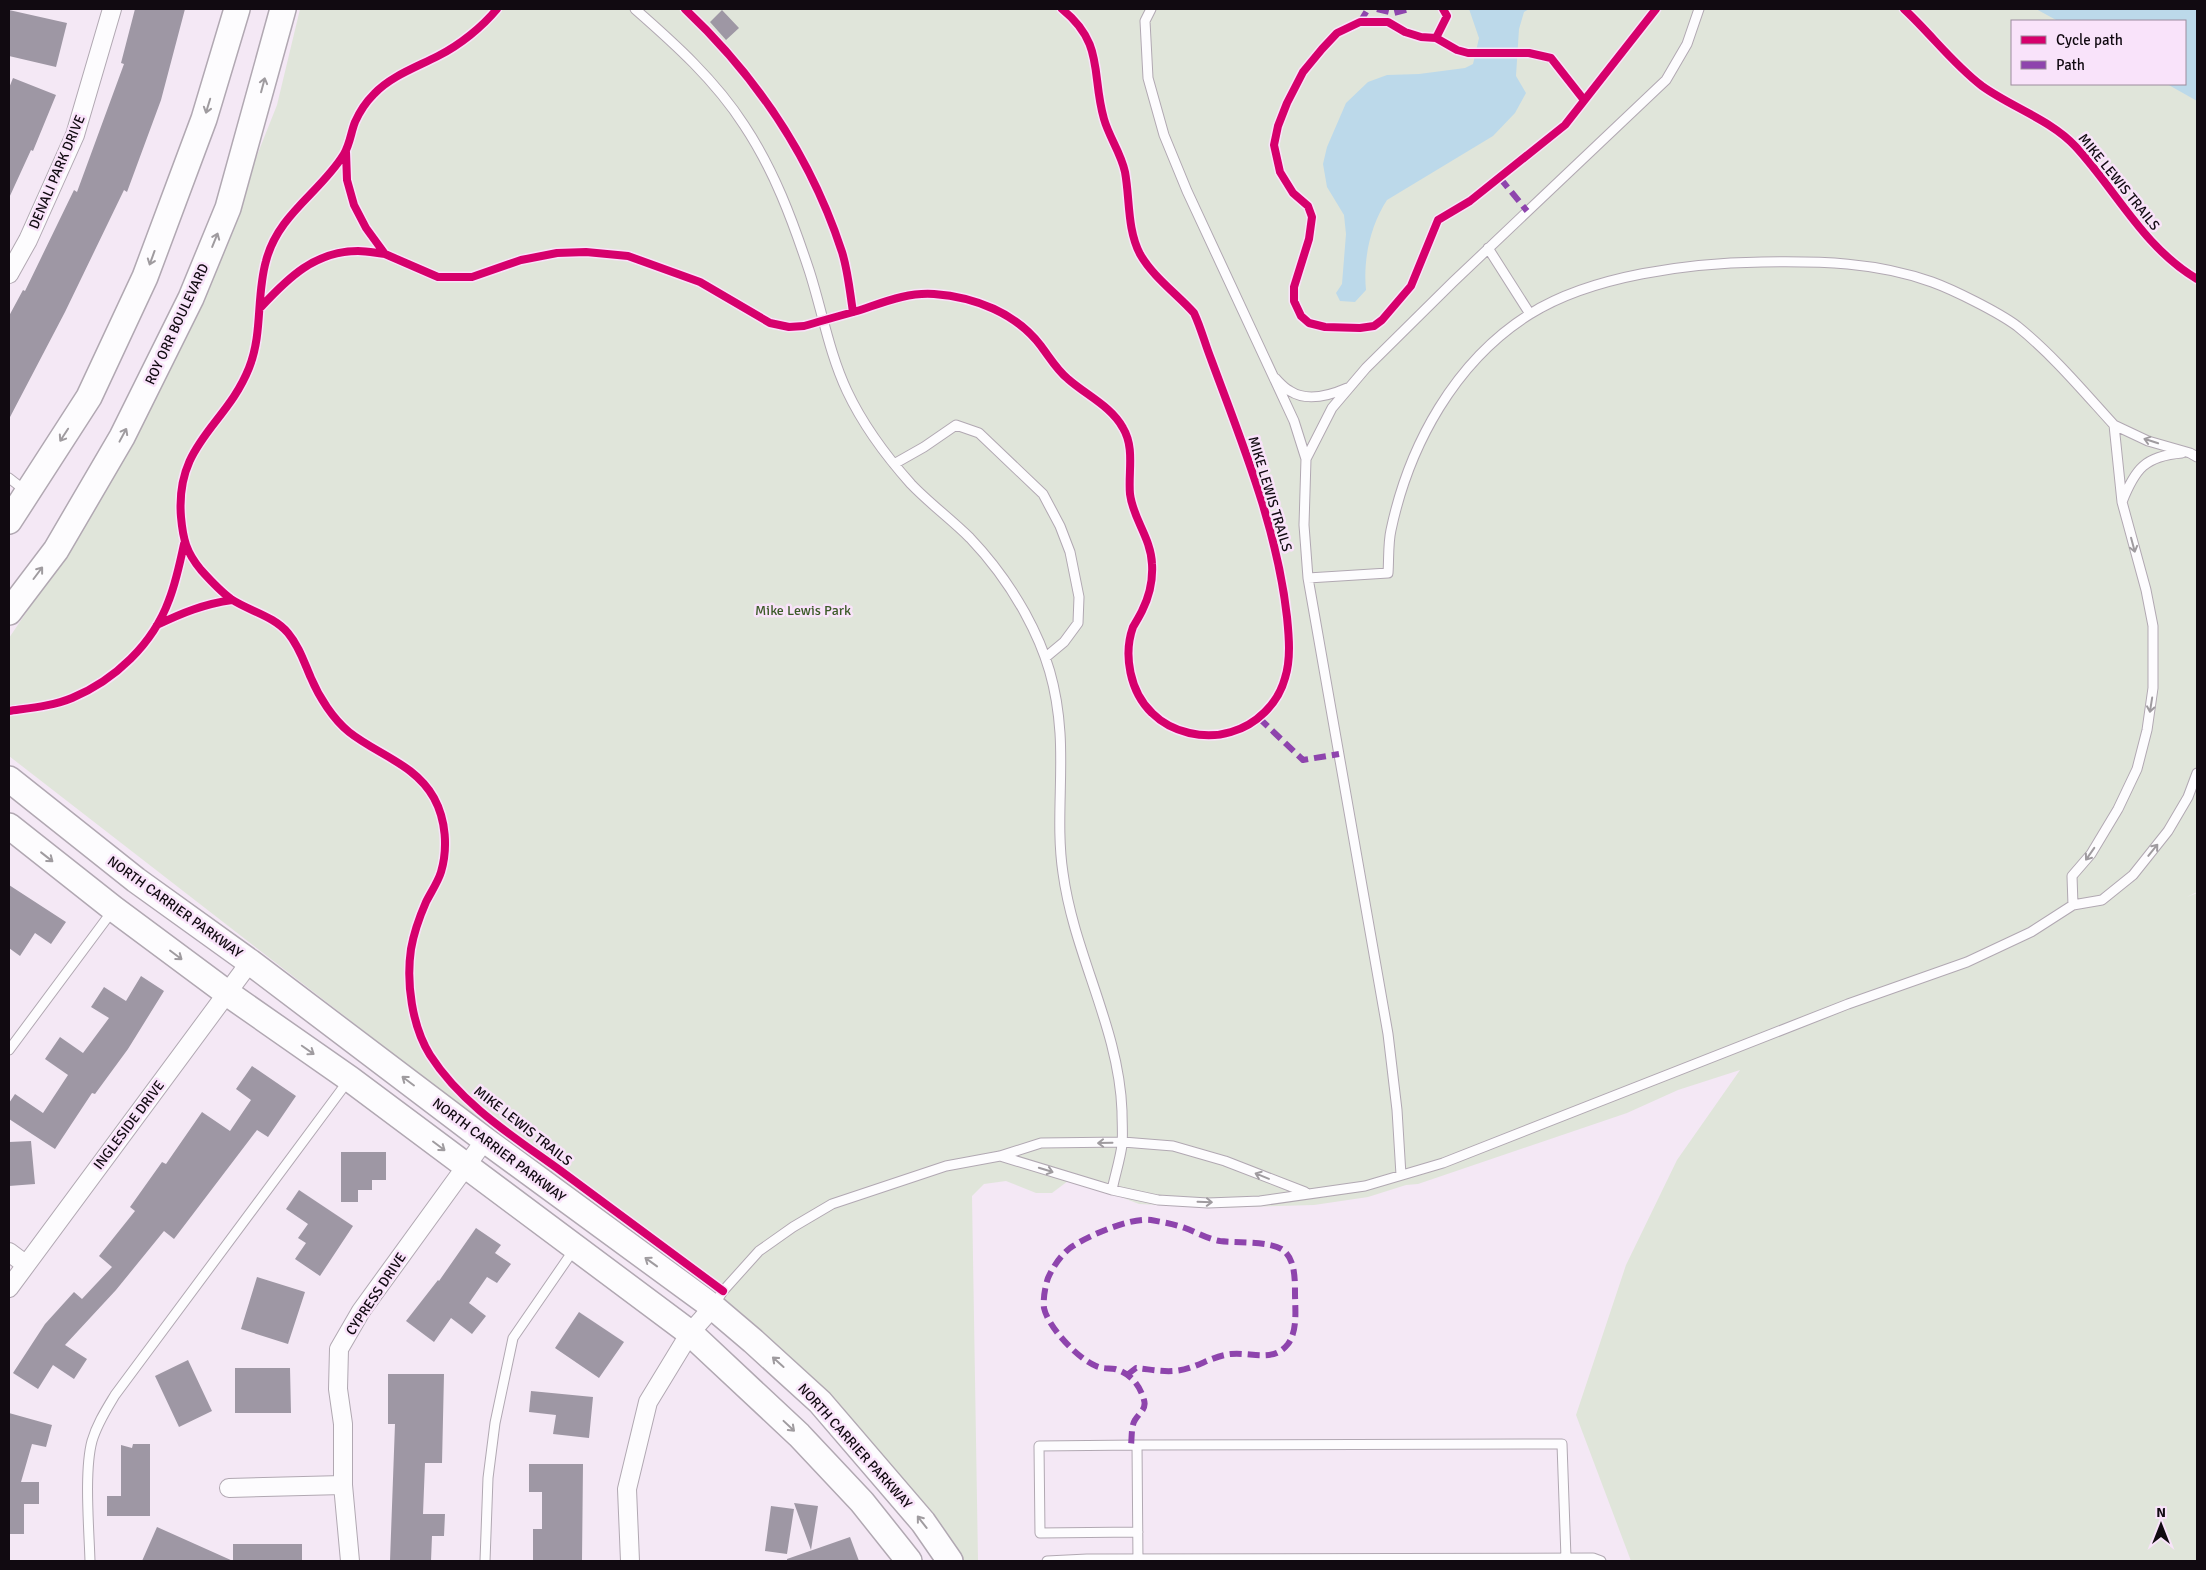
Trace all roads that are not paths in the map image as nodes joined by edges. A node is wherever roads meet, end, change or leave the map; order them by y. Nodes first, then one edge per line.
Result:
1 (112, 9) edge
2 (237, 9) edge
3 (283, 9) edge
4 (635, 9) edge
5 (1152, 9) edge
6 (1699, 9) edge
7 (1488, 248) junction
8 (9, 274) edge
9 (1530, 314) junction
10 (1273, 376) junction
11 (1350, 387) junction
12 (2114, 426) junction
13 (2193, 455) edge
14 (1306, 459) junction
15 (894, 464) junction
16 (18, 485) edge
17 (2122, 502) junction
18 (9, 521) edge
19 (1308, 578) junction
20 (9, 612) edge
21 (1046, 658) junction
22 (2197, 773) edge
23 (9, 780) edge
24 (9, 826) edge
25 (2073, 905) junction
26 (114, 909) junction
27 (250, 962) junction
28 (227, 993) junction
29 (9, 1050) edge
30 (350, 1079) junction
31 (485, 1140) junction
32 (1122, 1142) junction
33 (1000, 1156) junction
34 (467, 1166) junction
35 (1401, 1176) junction
36 (1112, 1190) junction
37 (1308, 1193) junction
38 (575, 1248) junction
39 (9, 1252) edge
40 (25, 1264) junction
41 (9, 1288) edge
42 (712, 1307) junction
43 (690, 1333) junction
44 (1136, 1446) junction
45 (343, 1485) junction
46 (229, 1488) dead end
47 (1138, 1532) junction
48 (1566, 1558) junction
49 (1138, 1560) edge
50 (1193, 1560) edge
51 (1247, 1560) edge
52 (1358, 1560) edge
53 (1473, 1560) edge
54 (90, 1561) edge
55 (350, 1561) edge
56 (486, 1561) edge
57 (630, 1561) edge
58 (909, 1561) edge
59 (950, 1561) edge
60 (1047, 1561) edge
61 (1601, 1561) edge

1 - 8 street, DENALI PARK DRIVE
2 -> 16 main road
20 -> 3 main road, ROY ORR BOULEVARD
4 - 15 lane
5 - 10 lane
6 - 7 lane
7 - 9 lane
7 - 11 lane
9 - 12 lane
9 - 19 lane
10 - 11 lane
10 - 14 lane
11 - 14 lane
13 -> 12 lane
12 - 17 lane
13 - 17 lane
14 - 19 lane
15 - 21 lane
15 - 21 lane
16 - 18 main road
17 -> 25 lane
19 - 35 lane
21 - 32 lane
25 -> 22 lane
23 - 27 main road, NORTH CARRIER PARKWAY
24 -> 26 main road
25 - 35 lane
26 -> 28 main road
26 - 29 lane
27 - 28 street, INGLESIDE DRIVE
31 -> 27 main road, NORTH CARRIER PARKWAY
28 -> 30 main road
28 - 40 street, INGLESIDE DRIVE
30 -> 34 main road
30 - 54 lane
31 - 34 street, CYPRESS DRIVE
42 -> 31 main road, NORTH CARRIER PARKWAY
32 -> 33 lane
32 - 36 lane
37 -> 32 lane
33 -> 36 lane
33 - 42 lane
34 - 38 main road
34 - 45 street, CYPRESS DRIVE
35 - 37 lane
36 -> 37 lane
38 - 43 main road
38 - 56 lane
39 - 40 street
40 - 41 street, INGLESIDE DRIVE
42 - 43 street
59 -> 42 main road, NORTH CARRIER PARKWAY
43 - 57 street
43 -> 58 main road
44 - 47 lane
44 - 47 lane
44 - 48 lane
45 - 46 street
45 - 55 street, CYPRESS DRIVE
47 - 49 lane
48 - 53 lane
48 - 61 lane
49 - 50 lane
49 - 60 lane
50 - 51 lane
51 - 52 lane
52 - 53 lane

